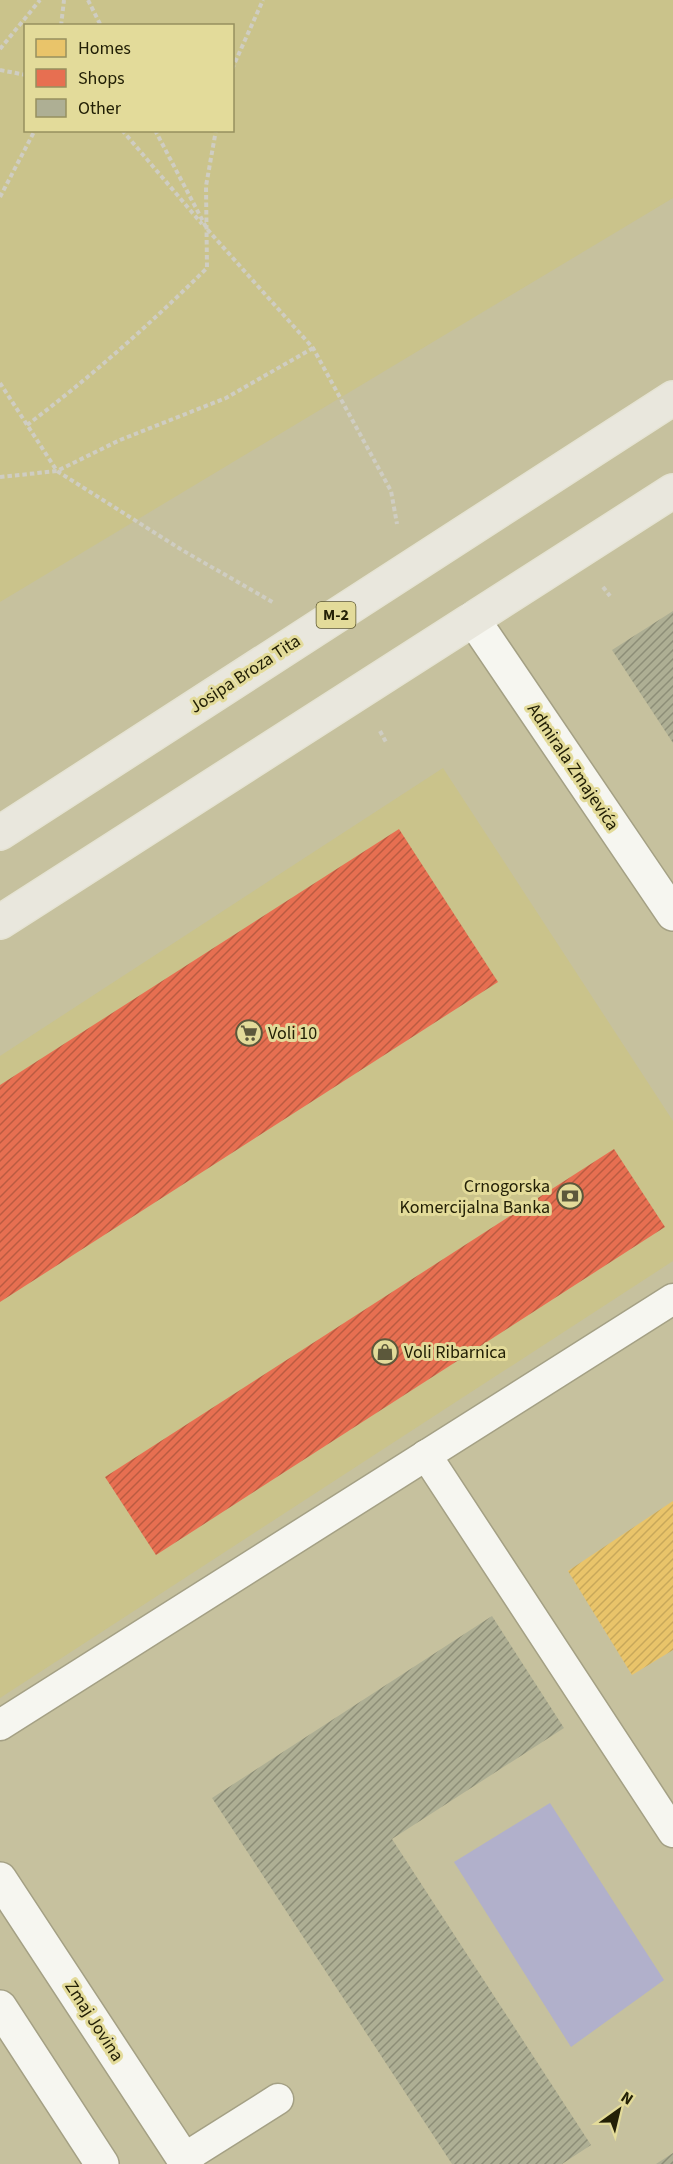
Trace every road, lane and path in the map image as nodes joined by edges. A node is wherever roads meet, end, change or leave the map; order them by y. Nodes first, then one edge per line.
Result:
1 (40, 0) edge
2 (64, 0) edge
3 (88, 0) edge
4 (263, 0) edge
5 (61, 24) edge
6 (100, 24) edge
7 (0, 49) edge
8 (234, 65) edge
9 (0, 70) edge
10 (24, 75) edge
11 (35, 132) edge
12 (124, 132) edge
13 (156, 132) edge
14 (216, 132) edge
15 (0, 197) edge
16 (207, 229) junction
17 (313, 348) junction
18 (0, 383) edge
19 (673, 398) edge
20 (27, 425) junction
21 (57, 471) junction
22 (0, 477) edge
23 (673, 491) edge
24 (405, 570) junction
25 (473, 619) junction
26 (316, 628) junction
27 (0, 833) edge
28 (673, 914) edge
29 (0, 922) edge
30 (673, 1299) edge
31 (426, 1455) junction
32 (0, 1725) edge
33 (673, 1832) edge
34 (0, 1879) edge
35 (0, 2007) edge
36 (278, 2098) dead end
37 (185, 2162) edge
38 (102, 2164) edge

1 - 7 path
2 - 5 path
3 - 6 path
4 - 8 path
9 - 10 path
11 - 15 path
12 - 16 path
13 - 16 path
14 - 16 path
16 - 17 path
16 - 20 path
17 - 21 path
17 - 24 path
18 - 20 path
19 - 24 main road, Josipa Broza Tita / M-2
20 - 21 path
21 - 22 path
21 - 26 path
23 - 25 main road
24 - 26 main road, Josipa Broza Tita / M-2
25 - 28 street, Admirala Zmajevića
25 - 29 main road
26 - 27 main road, Josipa Broza Tita / M-2
30 - 31 lane
31 - 32 lane
31 - 33 lane
34 - 37 street, Zmaj Jovina
35 - 38 street
36 - 37 lane

